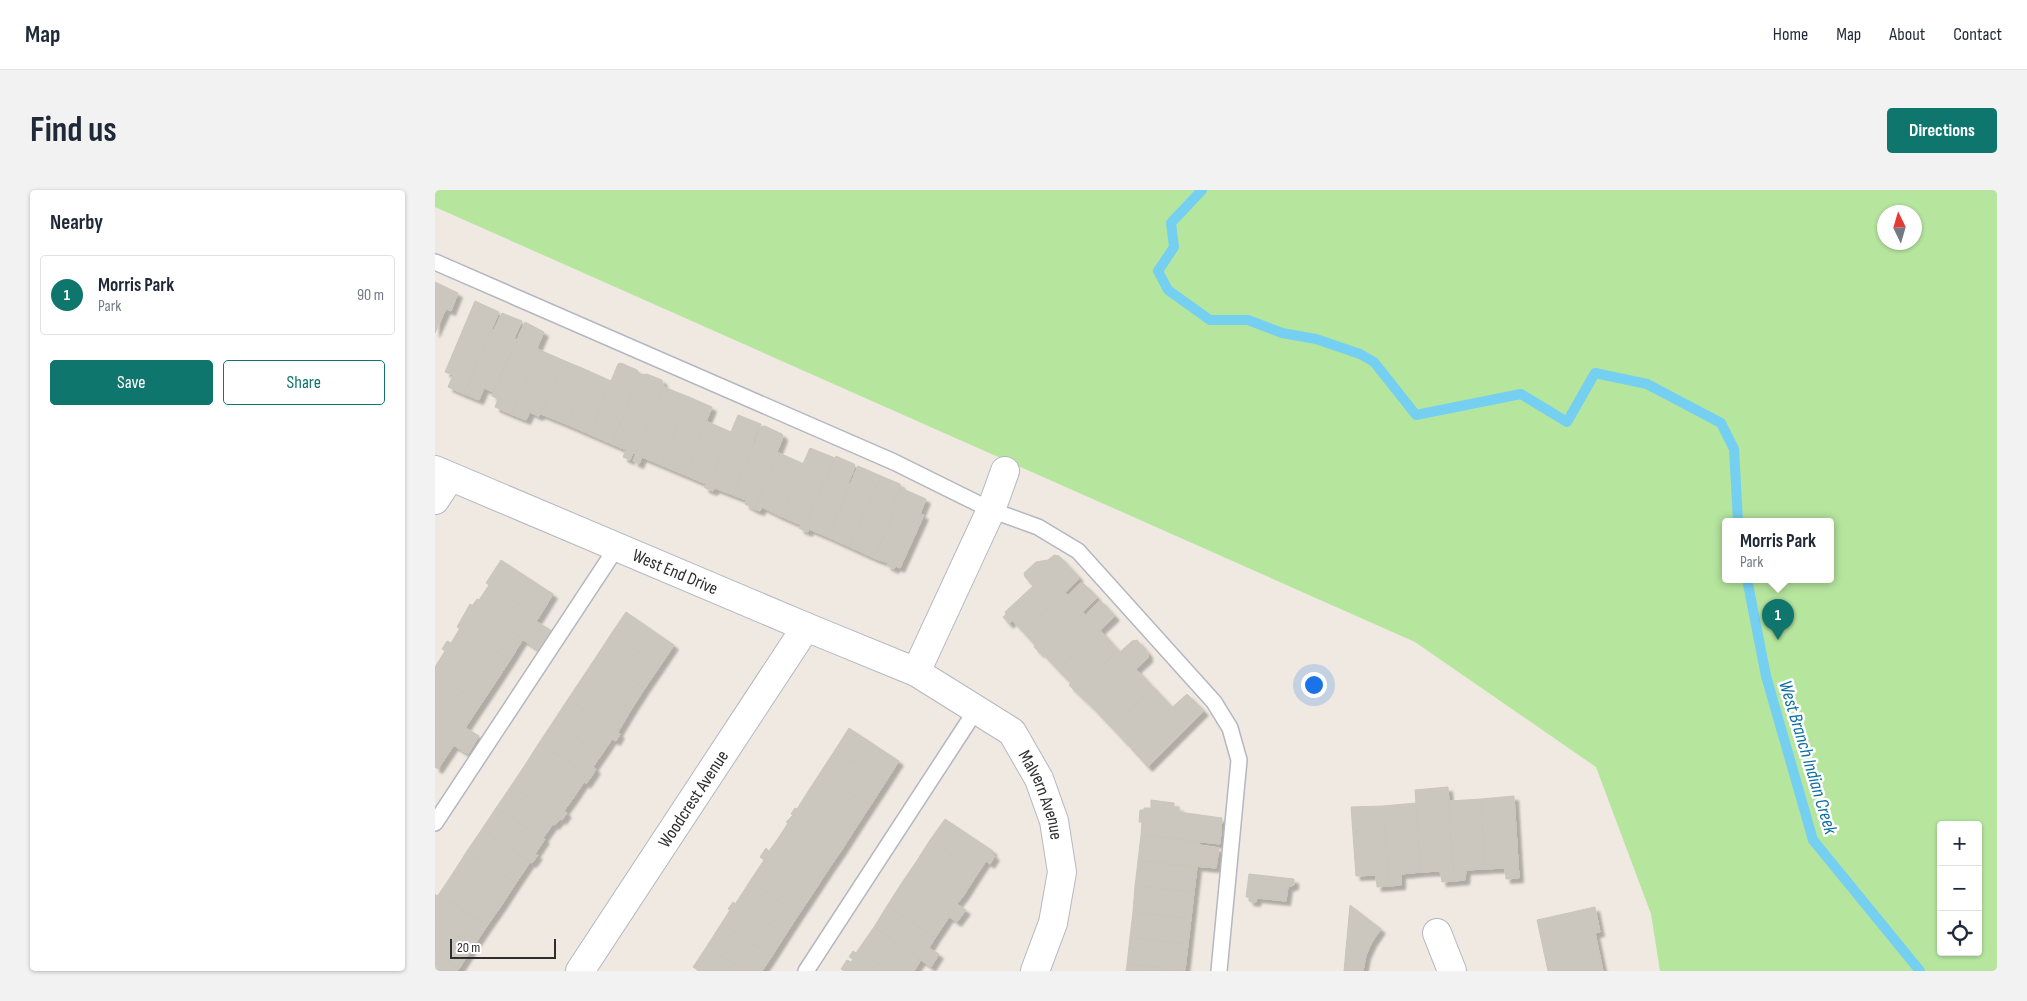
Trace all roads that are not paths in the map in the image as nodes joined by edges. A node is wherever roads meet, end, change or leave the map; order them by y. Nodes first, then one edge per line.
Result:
1 (435, 262) edge
2 (1005, 471) dead end
3 (443, 474) edge
4 (435, 500) edge
5 (991, 510) junction
6 (617, 547) junction
7 (806, 627) junction
8 (916, 672) junction
9 (976, 710) junction
10 (435, 823) edge
11 (1437, 933) dead end
12 (581, 971) edge
13 (806, 971) edge
14 (1035, 971) edge
15 (1219, 971) edge
16 (1451, 971) edge

1 - 5 lane
2 - 5 street
3 - 4 street
3 - 6 street, West End Drive
5 - 8 street
5 - 15 lane
6 - 7 street, West End Drive
6 - 10 lane
7 - 8 street, West End Drive
7 - 12 street, Woodcrest Avenue
8 - 9 street, Malvern Avenue
9 - 13 lane
9 - 14 street, Malvern Avenue
11 - 16 street

